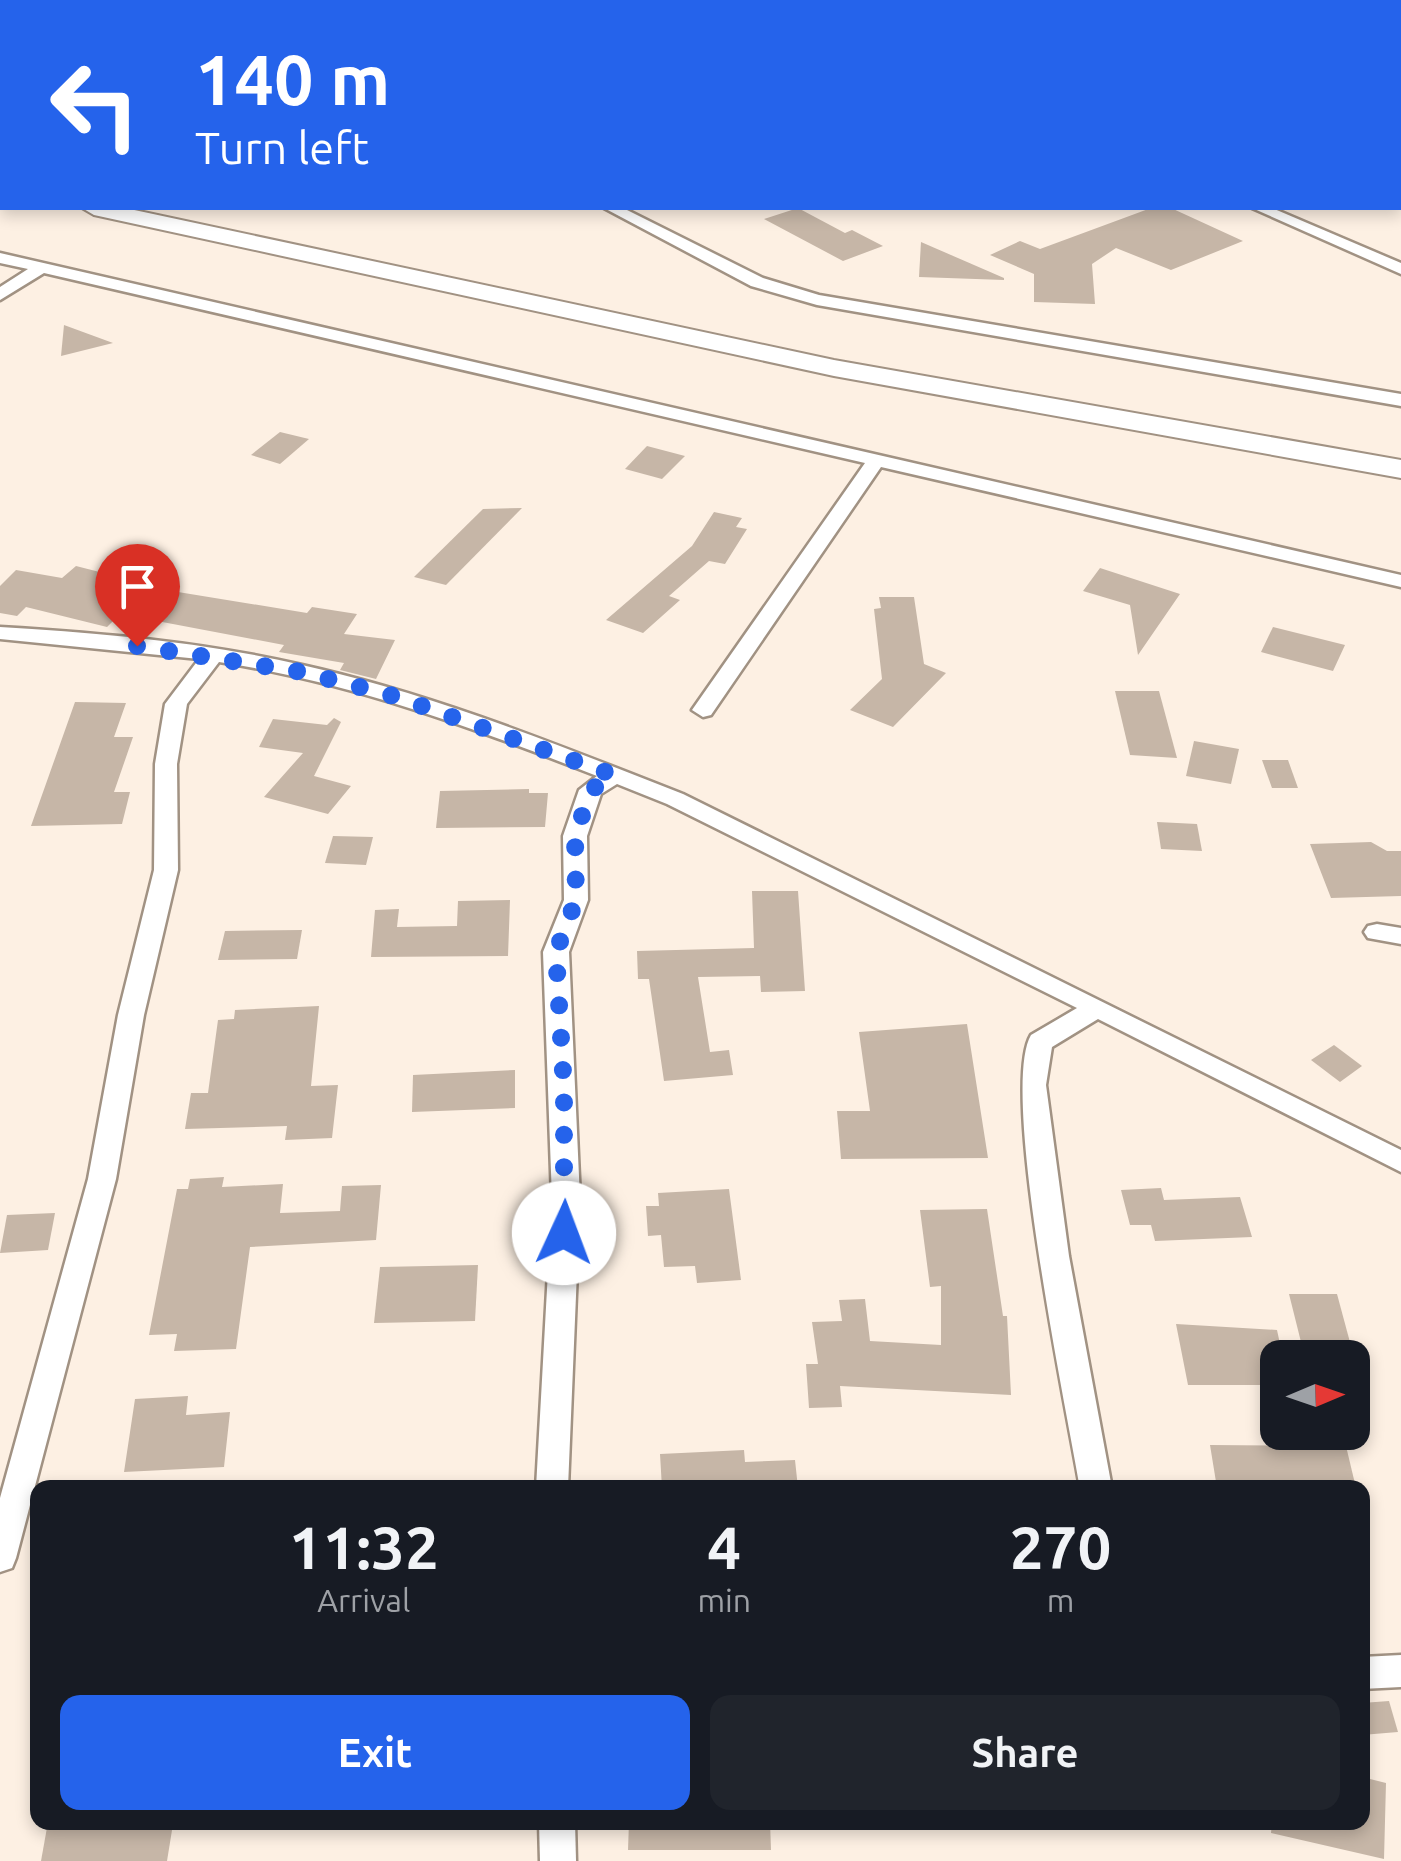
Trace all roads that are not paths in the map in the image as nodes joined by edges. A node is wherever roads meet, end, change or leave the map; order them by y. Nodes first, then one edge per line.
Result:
1 (103, 210) edge
2 (616, 210) edge
3 (1265, 210) edge
4 (0, 258) edge
5 (41, 268) junction
6 (1401, 269) edge
7 (0, 294) edge
8 (1401, 400) edge
9 (876, 462) junction
10 (1401, 469) edge
11 (1401, 581) edge
12 (0, 633) edge
13 (213, 655) junction
14 (703, 710) dead end
15 (614, 775) junction
16 (1097, 1008) junction
17 (1401, 1162) edge
18 (552, 1480) edge
19 (1095, 1480) edge
20 (0, 1558) edge
21 (1401, 1671) edge
22 (1370, 1673) edge
23 (557, 1830) edge
24 (558, 1861) edge

1 - 10 main road
2 - 8 street
3 - 6 street
4 - 5 street
5 - 7 street
5 - 9 street
9 - 11 street
9 - 14 street
12 - 13 street
13 - 15 street
13 - 20 street
15 - 16 street
15 - 18 street
16 - 17 street
16 - 19 street
21 - 22 street
23 - 24 street

